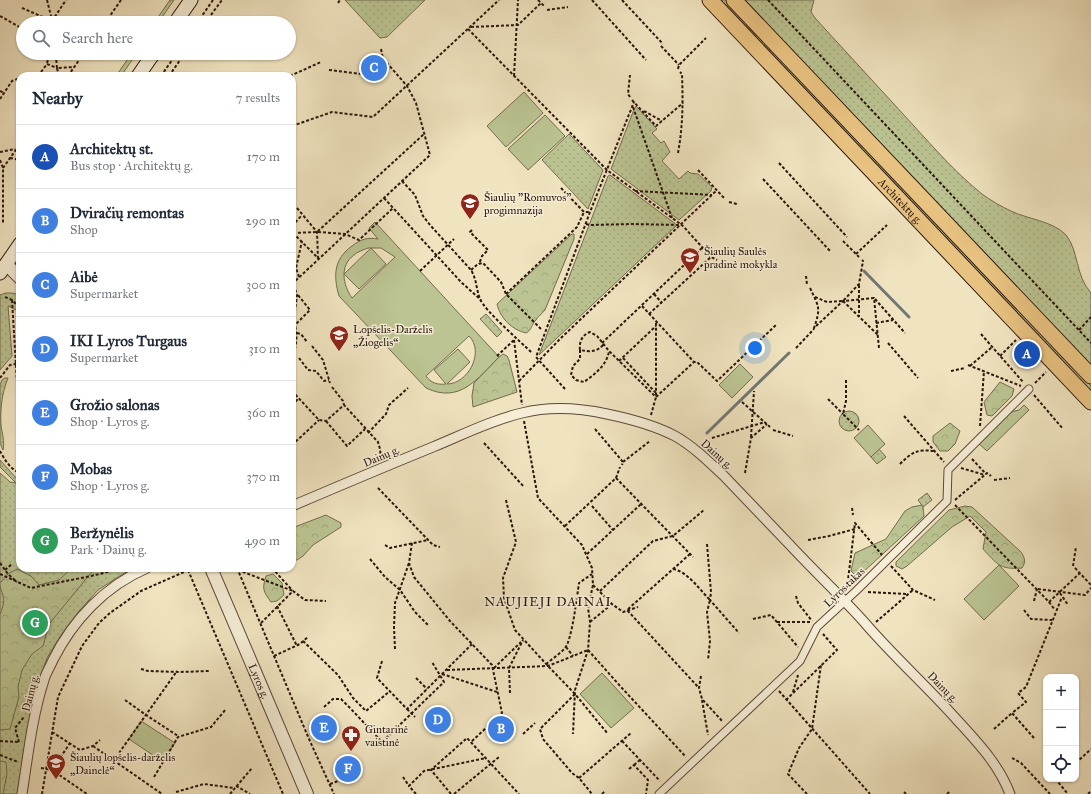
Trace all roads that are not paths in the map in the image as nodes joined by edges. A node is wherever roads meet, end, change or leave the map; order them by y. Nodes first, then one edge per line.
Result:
1 (191, 0) edge
2 (710, 0) edge
3 (734, 0) edge
4 (180, 16) edge
5 (768, 37) junction
6 (756, 49) junction
7 (149, 60) edge
8 (141, 72) edge
9 (16, 249) edge
10 (2, 265) edge
11 (16, 275) edge
12 (1091, 376) edge
13 (1029, 389) road end
14 (1091, 402) edge
15 (296, 504) edge
16 (139, 572) edge
17 (214, 572) edge
18 (845, 601) junction
19 (22, 794) edge
20 (307, 794) edge
21 (659, 794) edge
22 (1010, 794) edge

1 - 4 main road
2 - 6 main road, Architektų g.
3 - 5 main road, Architektų g.
5 - 6 main road
5 - 12 main road, Architektų g.
6 - 14 main road, Architektų g.
7 - 8 main road
9 - 10 main road
10 - 11 street
13 - 18 street, Lyros takas
15 - 18 street, Dainų g.
16 - 19 street, Dainų g.
17 - 20 street, Lyros g.
18 - 21 street, Lyros takas
18 - 22 street, Dainų g.

